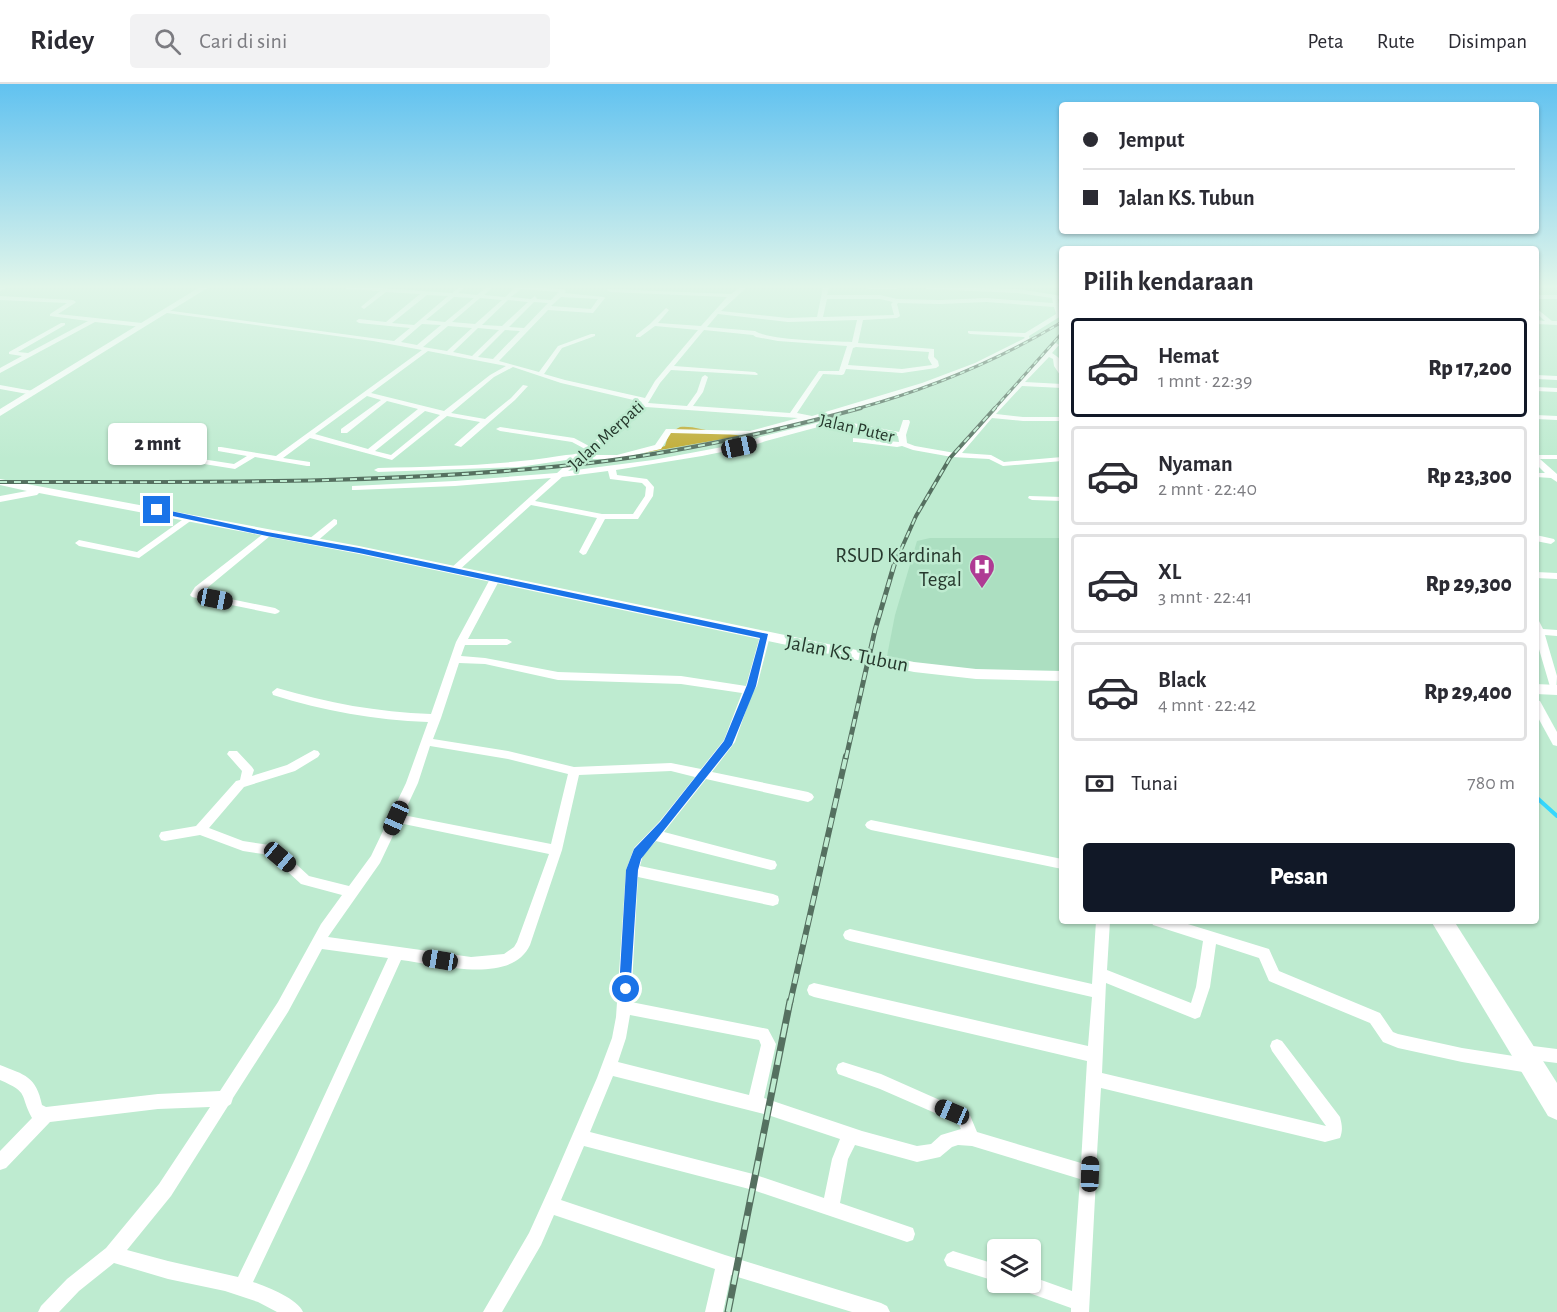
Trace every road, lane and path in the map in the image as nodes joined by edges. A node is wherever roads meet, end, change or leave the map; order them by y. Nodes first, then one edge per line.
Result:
1 (27, 344) edge
2 (49, 344) edge
3 (112, 344) edge
4 (402, 344) edge
5 (423, 344) edge
6 (455, 344) edge
7 (487, 344) edge
8 (512, 344) edge
9 (567, 344) edge
10 (690, 344) edge
11 (834, 344) edge
12 (1018, 344) edge
13 (1056, 345) dead end
14 (852, 346) junction
15 (418, 348) junction
16 (426, 350) junction
17 (446, 353) junction
18 (1047, 353) junction
19 (29, 355) junction
20 (473, 358) junction
21 (494, 362) junction
22 (512, 365) junction
23 (844, 367) junction
24 (670, 368) junction
25 (1059, 369) edge
26 (0, 371) edge
27 (755, 374) dead end
28 (540, 375) junction
29 (705, 377) dead end
30 (1539, 377) edge
31 (1557, 378) edge
32 (1021, 384) junction
33 (525, 386) dead end
34 (1059, 386) edge
35 (0, 387) edge
36 (1539, 389) edge
37 (1557, 390) edge
38 (33, 393) junction
39 (366, 394) junction
40 (385, 400) junction
41 (645, 403) junction
42 (423, 409) junction
43 (688, 409) junction
44 (0, 413) edge
45 (446, 414) junction
46 (1539, 415) edge
47 (792, 416) junction
48 (990, 416) junction
49 (812, 417) junction
50 (1557, 418) edge
51 (1059, 419) edge
52 (486, 421) junction
53 (833, 421) junction
54 (906, 422) dead end
55 (500, 429) dead end
56 (344, 431) dead end
57 (309, 435) junction
58 (903, 439) junction
59 (856, 440) dead end
60 (458, 445) dead end
61 (221, 449) dead end
62 (591, 450) junction
63 (369, 452) junction
64 (254, 455) junction
65 (957, 455) junction
66 (176, 457) dead end
67 (580, 457) junction
68 (1557, 457) edge
69 (392, 458) junction
70 (1539, 458) edge
71 (277, 459) junction
72 (1059, 459) edge
73 (1539, 461) edge
74 (307, 464) dead end
75 (612, 469) junction
76 (562, 475) junction
77 (1539, 475) edge
78 (1555, 478) edge
79 (1, 484) edge
80 (355, 488) dead end
81 (42, 491) junction
82 (1032, 498) dead end
83 (1059, 498) edge
84 (0, 499) edge
85 (530, 502) junction
86 (602, 516) junction
87 (192, 518) junction
88 (334, 522) dead end
89 (267, 534) junction
90 (1539, 539) edge
91 (312, 541) junction
92 (1551, 541) dead end
93 (79, 543) dead end
94 (583, 552) dead end
95 (453, 570) junction
96 (1539, 575) edge
97 (1557, 576) edge
98 (495, 579) junction
99 (275, 610) dead end
100 (1539, 628) edge
101 (1539, 631) edge
102 (1557, 633) edge
103 (765, 636) junction
104 (462, 642) junction
105 (507, 642) dead end
106 (454, 659) junction
107 (1059, 676) edge
108 (1539, 689) edge
109 (749, 690) junction
110 (1556, 690) edge
111 (277, 692) dead end
112 (1539, 709) edge
113 (435, 718) junction
114 (1556, 737) edge
115 (428, 742) junction
116 (232, 754) dead end
117 (314, 754) dead end
118 (574, 771) junction
119 (702, 775) junction
120 (245, 781) junction
121 (808, 797) dead end
122 (396, 818) junction
123 (871, 825) dead end
124 (200, 830) junction
125 (654, 835) junction
126 (165, 836) dead end
127 (556, 850) junction
128 (1059, 863) edge
129 (771, 865) dead end
130 (632, 870) junction
131 (351, 892) junction
132 (773, 900) dead end
133 (1103, 924) edge
134 (1168, 924) edge
135 (1444, 924) edge
136 (850, 935) dead end
137 (1210, 937) junction
138 (318, 942) junction
139 (397, 953) junction
140 (1101, 974) junction
141 (814, 990) dead end
142 (1100, 992) junction
143 (624, 1007) junction
144 (1277, 1046) dead end
145 (1094, 1055) junction
146 (1557, 1056) edge
147 (1528, 1059) junction
148 (608, 1067) junction
149 (843, 1069) dead end
150 (0, 1072) edge
151 (1093, 1078) junction
152 (226, 1099) junction
153 (755, 1103) junction
154 (1557, 1107) edge
155 (46, 1115) junction
156 (579, 1137) junction
157 (860, 1137) junction
158 (972, 1138) junction
159 (0, 1162) edge
160 (1090, 1174) junction
161 (550, 1205) junction
162 (831, 1207) junction
163 (907, 1234) dead end
164 (111, 1254) junction
165 (953, 1260) dead end
166 (725, 1264) junction
167 (987, 1271) edge
168 (242, 1287) junction
169 (1041, 1290) edge
170 (1080, 1307) edge
171 (47, 1312) edge
172 (294, 1312) edge
173 (492, 1312) edge
174 (714, 1312) edge
175 (881, 1312) edge

1 - 19 street
2 - 19 street
3 - 38 main road
4 - 15 street, Jalan Puter
5 - 15 street
6 - 17 street
7 - 20 street
8 - 21 street
9 - 28 street
10 - 24 street, Jalan Merpati
11 - 14 street
12 - 49 street
13 - 18 street
14 - 23 street
14 - 23 street
15 - 16 street, Jalan Puter
16 - 17 street, Jalan Puter
16 - 39 street
17 - 20 street, Jalan Puter
18 - 25 street
18 - 32 street
19 - 26 street
20 - 21 street, Jalan Puter
21 - 22 street, Jalan Puter
22 - 28 street, Jalan Puter
22 - 45 street
23 - 47 street
24 - 27 street
24 - 41 street, Jalan Merpati
28 - 41 street, Jalan Puter
29 - 43 street
30 - 31 street
32 - 34 street
32 - 48 street
33 - 52 street
35 - 38 street
36 - 37 street
38 - 44 main road
39 - 40 street
39 - 57 street
40 - 42 street
40 - 56 street
41 - 43 street, Jalan Puter
41 - 62 street, Jalan Merpati
42 - 45 street
42 - 63 street
43 - 47 street, Jalan Puter
45 - 52 street
45 - 69 street
46 - 50 street
47 - 49 street, Jalan Puter
48 - 51 street
48 - 65 street
49 - 53 street, Jalan Puter
49 - 67 street
52 - 60 street
53 - 58 street, Jalan Puter
53 - 75 street
54 - 58 street
55 - 62 street
57 - 63 street
57 - 71 street
58 - 59 street
58 - 65 street, Jalan Puter
61 - 64 street
62 - 67 street, Jalan Merpati
63 - 69 street
64 - 66 street
64 - 71 street
65 - 72 street, Jalan Puter
67 - 69 street
67 - 76 street, Jalan Merpati
68 - 70 street
71 - 74 street
73 - 78 street
75 - 76 street
75 - 86 street
76 - 80 street
76 - 85 street, Jalan Merpati
77 - 78 street
79 - 81 main road, Jalan KS. Tubun
81 - 84 main road
81 - 87 main road, Jalan KS. Tubun
82 - 83 street
85 - 86 street
85 - 95 street, Jalan Merpati
86 - 94 street
87 - 89 main road, Jalan KS. Tubun
87 - 93 street
88 - 91 street
89 - 91 main road, Jalan KS. Tubun
89 - 99 street
90 - 92 street
91 - 95 main road, Jalan KS. Tubun
95 - 98 main road, Jalan KS. Tubun
96 - 97 street
98 - 103 main road, Jalan KS. Tubun
98 - 104 street
100 - 102 street
101 - 110 street
103 - 107 main road, Jalan KS. Tubun
103 - 109 street
104 - 105 street
104 - 106 street
106 - 109 street
106 - 113 street
108 - 110 main road
109 - 119 street
111 - 113 street
112 - 114 street
113 - 115 street
115 - 118 street
115 - 122 street
116 - 120 street
117 - 120 street
118 - 119 street
118 - 127 street
119 - 121 street
119 - 125 street
120 - 124 street
122 - 127 street
122 - 131 street
123 - 128 street
124 - 126 street
124 - 131 street
125 - 129 street
125 - 130 street
127 - 139 street
130 - 132 street
130 - 143 street
131 - 138 street
133 - 140 street
134 - 137 street
135 - 147 highway
136 - 142 street
137 - 140 street
137 - 147 street
138 - 139 street
138 - 152 street
139 - 168 street
140 - 142 street
141 - 145 street
142 - 145 street
143 - 148 street
143 - 153 street
144 - 151 street
145 - 151 street
146 - 147 street
147 - 154 highway
148 - 153 street
148 - 156 street
149 - 158 street
150 - 155 street
151 - 160 street
152 - 155 street
152 - 164 street
153 - 157 street
155 - 159 street
156 - 161 street
156 - 162 street
157 - 158 street
157 - 162 street
158 - 160 street
160 - 170 street
161 - 166 street
161 - 173 street
162 - 163 street
164 - 168 street
164 - 171 street
165 - 167 street
166 - 174 street
166 - 175 street
168 - 172 street
169 - 170 street

